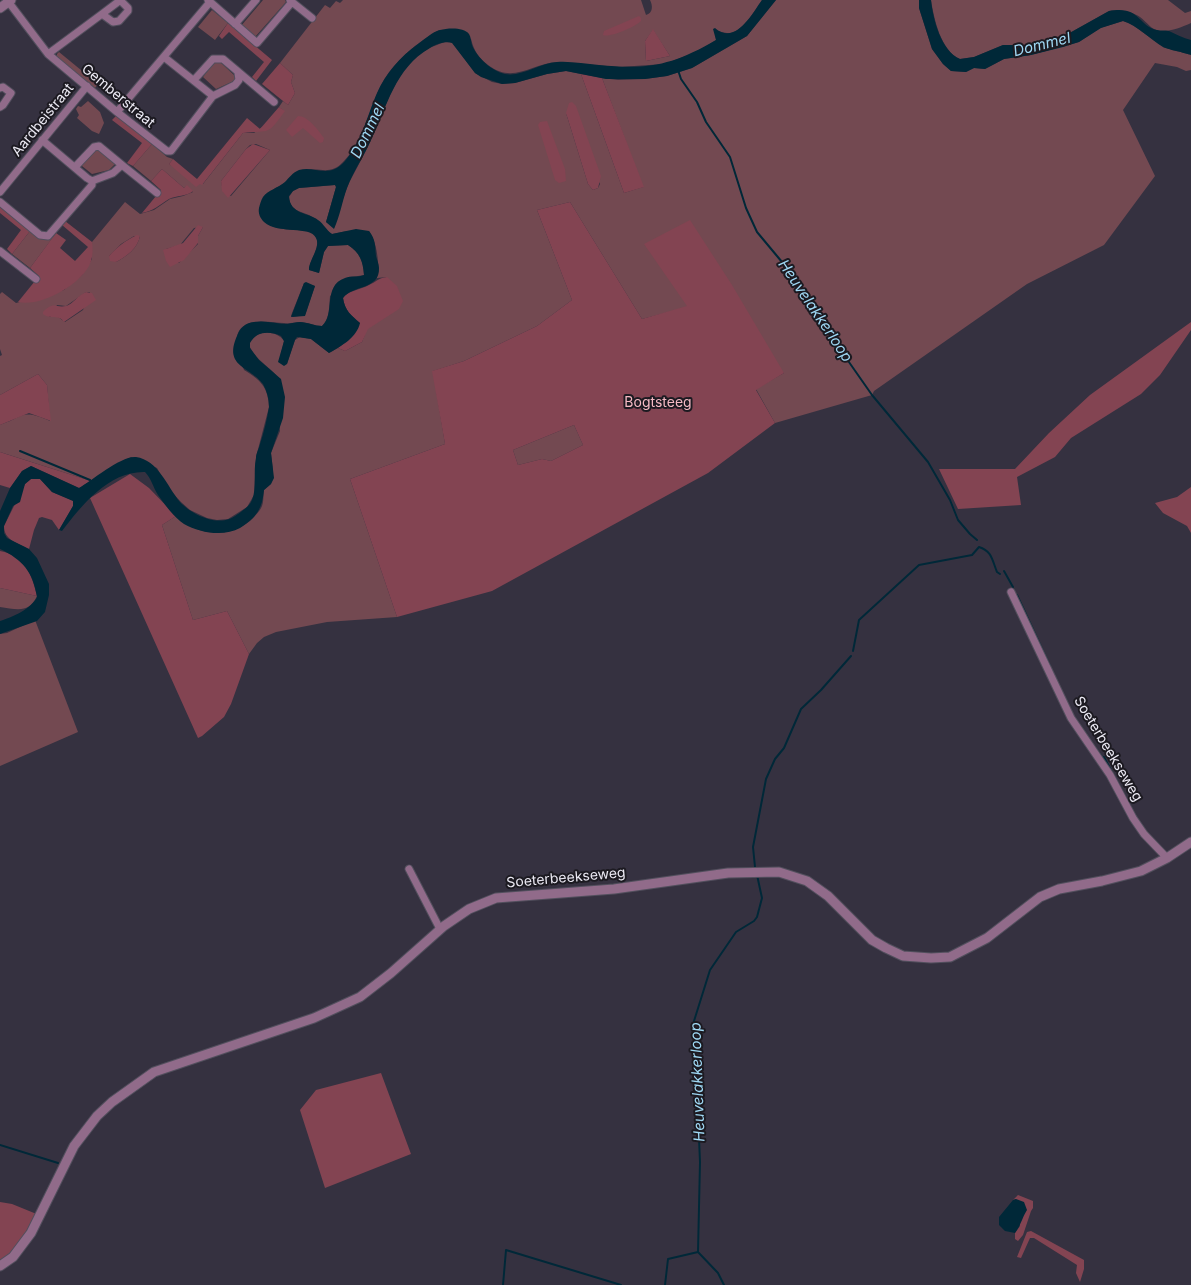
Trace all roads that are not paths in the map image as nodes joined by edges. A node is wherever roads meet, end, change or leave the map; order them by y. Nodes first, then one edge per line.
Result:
1 (256, 0) edge
2 (9, 1) edge
3 (208, 1) edge
4 (291, 1) edge
5 (0, 8) edge
6 (102, 14) dead end
7 (312, 18) dead end
8 (235, 24) junction
9 (48, 54) junction
10 (164, 57) junction
11 (238, 73) junction
12 (194, 80) junction
13 (87, 86) junction
14 (0, 88) edge
15 (213, 96) junction
16 (274, 102) dead end
17 (0, 107) edge
18 (117, 112) junction
19 (42, 140) junction
20 (122, 165) junction
21 (75, 167) junction
22 (92, 181) junction
23 (0, 192) edge
24 (157, 193) dead end
25 (0, 202) edge
26 (0, 252) edge
27 (36, 279) dead end
28 (1011, 592) dead end
29 (1191, 842) edge
30 (1166, 858) junction
31 (409, 869) dead end
32 (440, 929) junction
33 (0, 1266) edge

1 - 8 street
2 - 5 street
2 - 9 street, Gemberstraat
3 - 8 street
3 - 10 street
4 - 7 street
4 - 8 street
6 - 9 street
9 - 13 street, Gemberstraat
10 - 12 street
10 - 18 street
11 - 12 street
11 - 15 street, Gemberstraat
11 - 16 street
12 - 15 street
13 - 18 street, Gemberstraat
13 - 19 street, Aardbeistraat
14 - 17 street
15 - 18 street, Gemberstraat
19 - 21 street
19 - 23 street, Aardbeistraat
20 - 21 street
20 - 22 street
20 - 24 street
21 - 22 street
22 - 25 street
26 - 27 street
28 - 30 street, Soeterbeekseweg
29 - 30 street, Soeterbeekseweg
30 - 32 street, Soeterbeekseweg
31 - 32 street
32 - 33 street, Soeterbeekseweg

